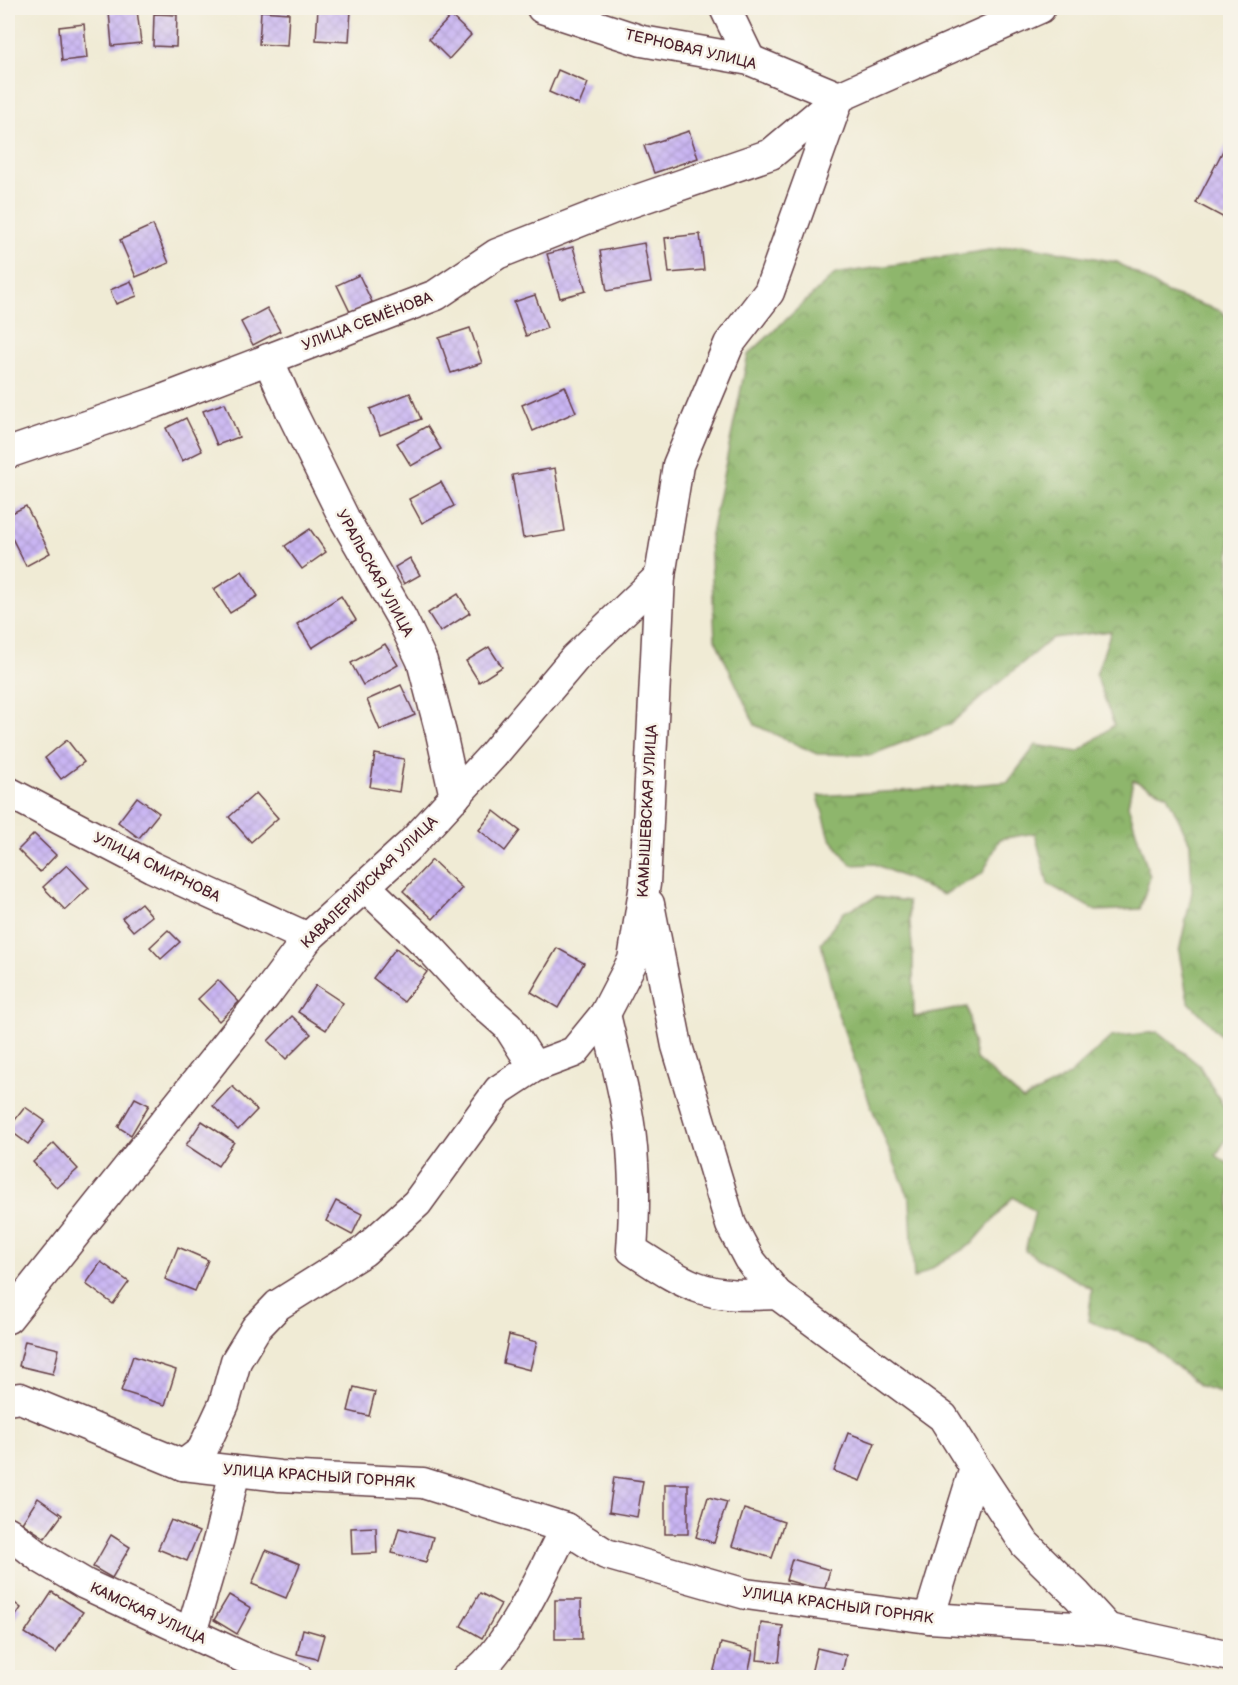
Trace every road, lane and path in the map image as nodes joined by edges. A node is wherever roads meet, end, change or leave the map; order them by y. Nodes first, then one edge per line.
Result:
1 (542, 8) edge
2 (725, 8) edge
3 (1040, 8) edge
4 (750, 60) junction
5 (839, 97) junction
6 (268, 359) junction
7 (8, 453) edge
8 (660, 576) junction
9 (8, 792) edge
10 (455, 797) junction
11 (645, 884) junction
12 (365, 886) junction
13 (308, 938) junction
14 (605, 1014) junction
15 (534, 1067) junction
16 (777, 1294) junction
17 (8, 1318) edge
18 (8, 1400) edge
19 (183, 1465) junction
20 (975, 1468) junction
21 (235, 1471) junction
22 (565, 1528) junction
23 (8, 1532) edge
24 (929, 1618) junction
25 (1108, 1629) junction
26 (191, 1634) junction
27 (1230, 1656) edge
28 (297, 1677) edge
29 (468, 1677) edge

1 - 4 street, ТЕРНОВАЯ УЛИЦА
2 - 4 street
3 - 5 street, УЛИЦА СЕМЁНОВА
4 - 5 street, ТЕРНОВАЯ УЛИЦА
5 - 6 street, УЛИЦА СЕМЁНОВА
5 - 8 street, КАМЫШЕВСКАЯ УЛИЦА
6 - 7 street, УЛИЦА СЕМЁНОВА
6 - 10 street, УРАЛЬСКАЯ УЛИЦА
8 - 10 street, КАВАЛЕРИЙСКАЯ УЛИЦА
8 - 11 street, КАМЫШЕВСКАЯ УЛИЦА
9 - 13 street, УЛИЦА СМИРНОВА
10 - 12 street, КАВАЛЕРИЙСКАЯ УЛИЦА
11 - 14 street, КАМЫШЕВСКАЯ УЛИЦА
11 - 16 street
12 - 13 street, КАВАЛЕРИЙСКАЯ УЛИЦА
12 - 15 street
13 - 17 street, КАВАЛЕРИЙСКАЯ УЛИЦА
14 - 15 street, КАМЫШЕВСКАЯ УЛИЦА
14 - 16 street
15 - 19 street, КАМЫШЕВСКАЯ УЛИЦА
16 - 20 street
18 - 19 street, УЛИЦА КРАСНЫЙ ГОРНЯК
19 - 21 street, УЛИЦА КРАСНЫЙ ГОРНЯК
20 - 24 street
20 - 25 street
21 - 22 street, УЛИЦА КРАСНЫЙ ГОРНЯК
21 - 26 street
22 - 24 street, УЛИЦА КРАСНЫЙ ГОРНЯК
22 - 29 street
23 - 26 street, КАМСКАЯ УЛИЦА
24 - 25 street, УЛИЦА КРАСНЫЙ ГОРНЯК
25 - 27 street, УЛИЦА КРАСНЫЙ ГОРНЯК
26 - 28 street, КАМСКАЯ УЛИЦА

